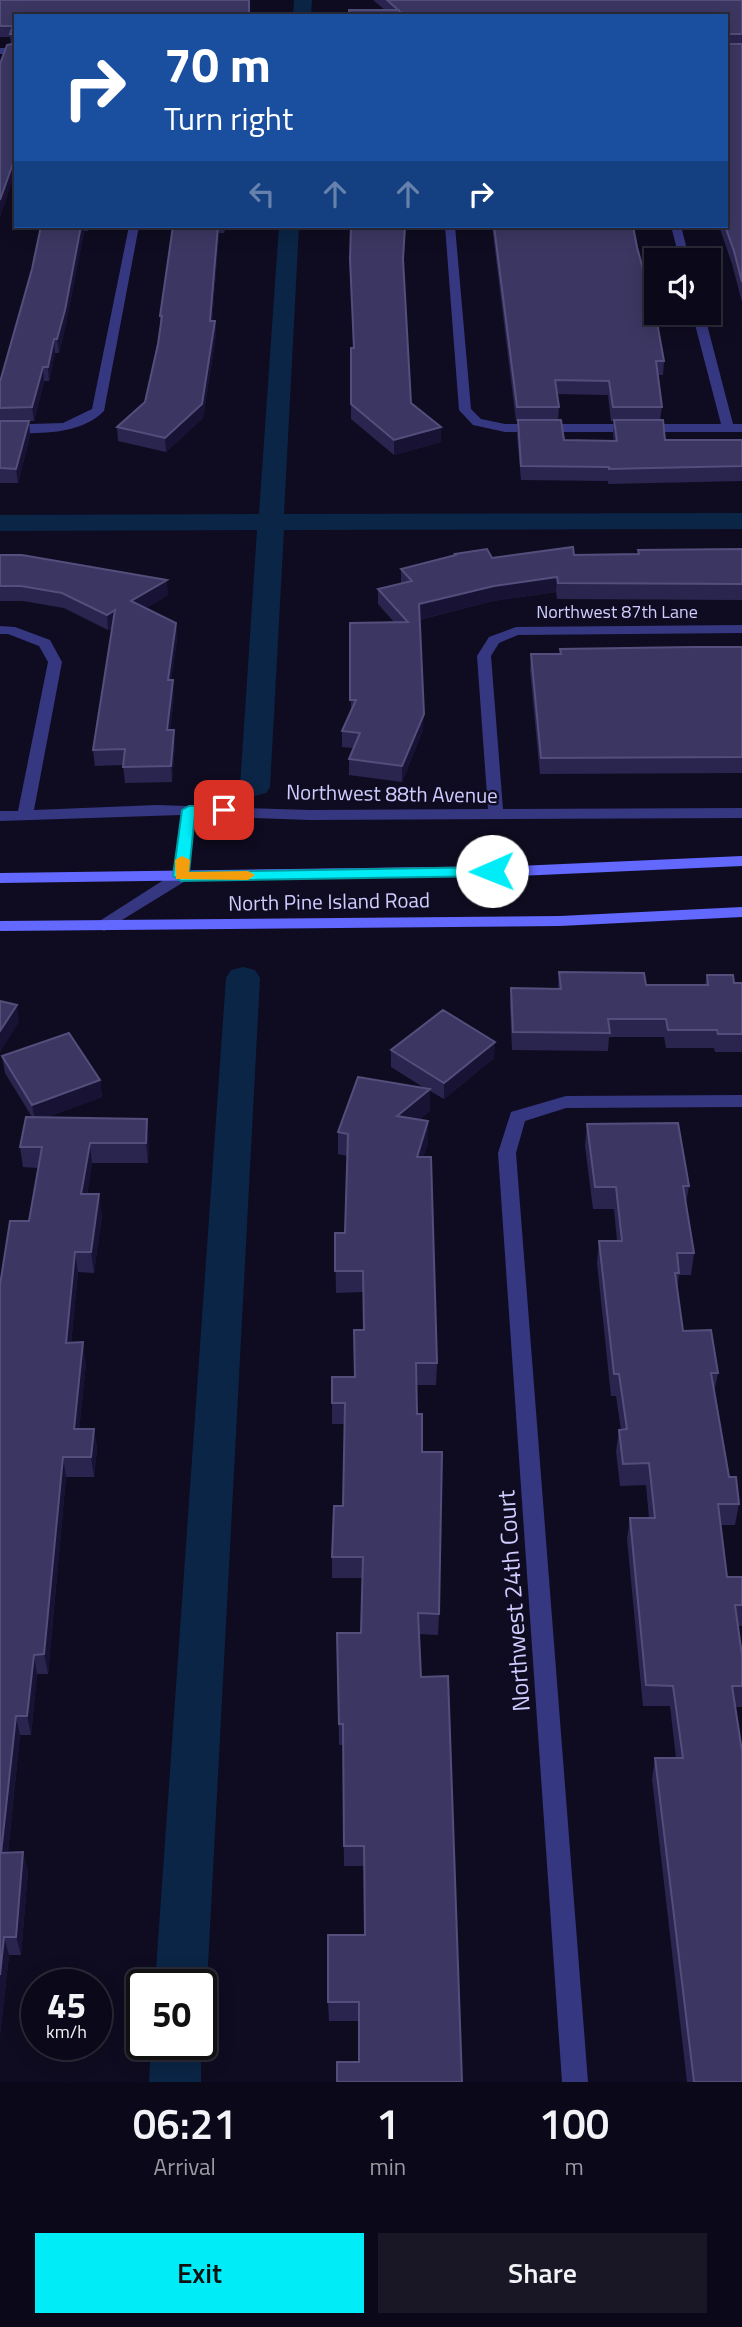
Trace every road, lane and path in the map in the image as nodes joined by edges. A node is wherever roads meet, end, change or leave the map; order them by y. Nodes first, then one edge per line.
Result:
1 (134, 228) edge
2 (450, 228) edge
3 (677, 228) edge
4 (682, 248) edge
5 (701, 325) edge
6 (728, 428) junction
7 (742, 428) edge
8 (0, 429) edge
9 (742, 629) edge
10 (0, 630) edge
11 (189, 810) junction
12 (742, 813) edge
13 (0, 816) edge
14 (25, 816) junction
15 (496, 816) junction
16 (742, 861) edge
17 (181, 876) junction
18 (0, 878) edge
19 (742, 912) edge
20 (0, 926) edge
21 (104, 926) junction
22 (742, 1101) edge
23 (575, 2082) edge

1 - 8 street
2 - 6 street
3 - 4 street
5 - 6 street
6 - 7 street
9 - 15 street, Northwest 87th Lane
10 - 14 street
11 - 14 street, Northwest 88th Avenue
11 - 15 street, Northwest 88th Avenue
11 - 17 street
12 - 15 street, Northwest 88th Avenue
13 - 14 street, Northwest 88th Avenue
16 - 17 main road, North Pine Island Road
17 - 18 main road, North Pine Island Road
17 - 21 street
19 - 21 main road, North Pine Island Road
20 - 21 main road, North Pine Island Road
22 - 23 street, Northwest 24th Court

